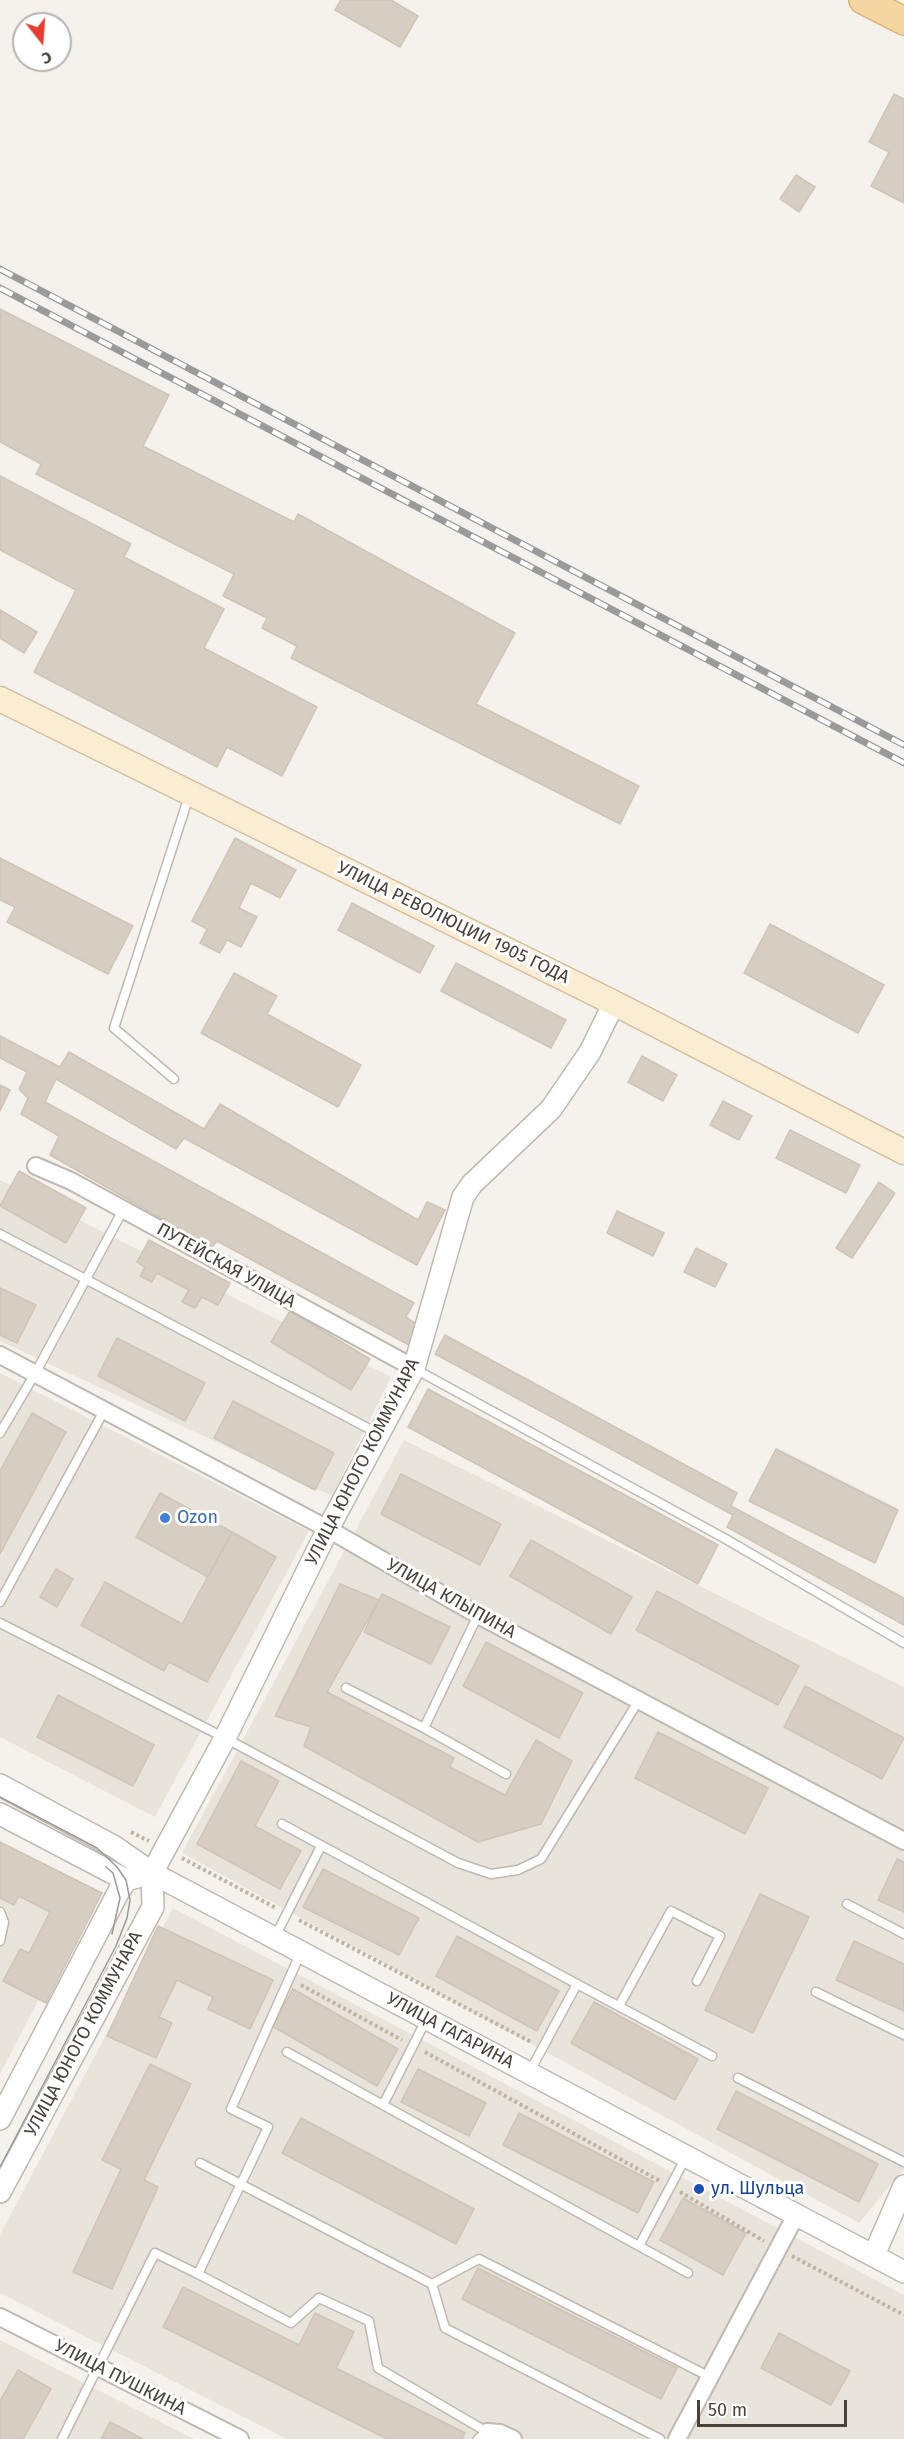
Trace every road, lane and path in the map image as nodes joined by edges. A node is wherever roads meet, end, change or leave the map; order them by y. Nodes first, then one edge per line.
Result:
1 (863, 0) edge
2 (904, 21) edge
3 (0, 699) edge
4 (190, 793) junction
5 (614, 1003) junction
6 (174, 1079) dead end
7 (904, 1152) edge
8 (36, 1166) dead end
9 (123, 1210) junction
10 (0, 1234) edge
11 (85, 1279) junction
12 (0, 1355) edge
13 (414, 1368) junction
14 (36, 1372) junction
15 (105, 1409) junction
16 (0, 1433) edge
17 (379, 1434) junction
18 (328, 1529) junction
19 (0, 1602) edge
20 (478, 1615) junction
21 (0, 1623) edge
22 (904, 1643) edge
23 (346, 1688) dead end
24 (639, 1700) junction
25 (424, 1728) junction
26 (225, 1738) junction
27 (506, 1774) dead end
28 (0, 1785) edge
29 (0, 1814) edge
30 (282, 1824) dead end
31 (123, 1828) dead end
32 (904, 1841) edge
33 (321, 1846) junction
34 (164, 1849) junction
35 (152, 1873) junction
36 (126, 1880) junction
37 (847, 1904) dead end
38 (0, 1912) edge
39 (287, 1914) junction
40 (904, 1934) edge
41 (0, 1941) edge
42 (273, 1941) junction
43 (301, 1952) junction
44 (289, 1979) junction
45 (697, 1981) dead end
46 (577, 1984) junction
47 (816, 1992) dead end
48 (619, 2006) junction
49 (427, 2019) junction
50 (904, 2035) edge
51 (413, 2046) junction
52 (542, 2048) junction
53 (287, 2052) dead end
54 (712, 2056) dead end
55 (529, 2073) junction
56 (738, 2078) dead end
57 (383, 2105) junction
58 (0, 2119) edge
59 (686, 2157) junction
60 (904, 2162) edge
61 (200, 2163) dead end
62 (241, 2184) junction
63 (904, 2186) edge
64 (670, 2187) junction
65 (0, 2192) edge
66 (796, 2215) junction
67 (639, 2246) junction
68 (779, 2249) junction
69 (874, 2255) junction
70 (904, 2272) edge
71 (688, 2273) dead end
72 (198, 2274) junction
73 (432, 2284) junction
74 (904, 2315) edge
75 (0, 2317) edge
76 (99, 2367) junction
77 (710, 2377) junction
78 (482, 2435) edge
79 (62, 2439) edge
80 (240, 2439) edge
81 (513, 2439) edge
82 (660, 2439) edge
83 (677, 2439) edge

1 - 2 main road
3 - 4 main road, УЛИЦА РЕВОЛЮЦИИ 1905 ГОДА
4 - 5 main road, УЛИЦА РЕВОЛЮЦИИ 1905 ГОДА
4 - 6 lane
5 - 7 main road, УЛИЦА РЕВОЛЮЦИИ 1905 ГОДА
5 - 13 street, УЛИЦА ЮНОГО КОММУНАРА
8 - 9 street, ПУТЕЙСКАЯ УЛИЦА
9 - 11 lane
9 - 13 street, ПУТЕЙСКАЯ УЛИЦА
10 - 11 lane
11 - 14 lane
11 - 17 lane
12 - 14 street, УЛИЦА КЛЫПИНА
13 - 17 street, УЛИЦА ЮНОГО КОММУНАРА
13 - 22 lane
14 - 15 street, УЛИЦА КЛЫПИНА
14 - 16 lane
15 - 18 street, УЛИЦА КЛЫПИНА
15 - 19 lane
17 - 18 street, УЛИЦА ЮНОГО КОММУНАРА
18 - 20 street, УЛИЦА КЛЫПИНА
18 - 26 street, УЛИЦА ЮНОГО КОММУНАРА
20 - 24 street, УЛИЦА КЛЫПИНА
20 - 25 lane
21 - 26 lane
23 - 25 lane
24 - 26 lane
24 - 32 street, УЛИЦА КЛЫПИНА
25 - 27 lane
26 - 34 street, УЛИЦА ЮНОГО КОММУНАРА
28 - 35 street, УЛИЦА ГАГАРИНА
29 - 36 street
30 - 33 lane
31 - 34 path
33 - 39 lane
33 - 46 lane
34 - 35 street, УЛИЦА ЮНОГО КОММУНАРА
34 - 39 path
35 - 36 street
35 - 42 street, УЛИЦА ГАГАРИНА
35 - 65 street, УЛИЦА ЮНОГО КОММУНАРА
36 - 58 street, УЛИЦА ЮНОГО КОММУНАРА
37 - 40 lane
38 - 41 lane
39 - 42 lane
39 - 52 path
42 - 43 street, УЛИЦА ГАГАРИНА
43 - 44 lane
43 - 49 street, УЛИЦА ГАГАРИНА
44 - 51 path
44 - 62 lane
45 - 48 lane
46 - 48 lane
46 - 52 lane
47 - 50 lane
48 - 54 lane
49 - 51 lane
49 - 55 street, УЛИЦА ГАГАРИНА
51 - 57 lane
51 - 64 path
52 - 55 lane
53 - 57 lane
55 - 59 street, УЛИЦА ГАГАРИНА
56 - 60 lane
57 - 67 lane
59 - 64 lane
59 - 66 street, УЛИЦА ГАГАРИНА
61 - 62 lane
62 - 72 lane
62 - 73 lane
63 - 69 street
64 - 67 lane
64 - 68 path
66 - 68 street
66 - 69 street, УЛИЦА ГАГАРИНА
67 - 71 lane
68 - 74 path
68 - 77 street
69 - 70 street, УЛИЦА ГАГАРИНА
72 - 76 lane
72 - 78 lane
73 - 77 lane
73 - 82 lane
75 - 76 street, УЛИЦА ПУШКИНА
76 - 79 lane
76 - 80 street, УЛИЦА ПУШКИНА
77 - 83 street
78 - 81 street

